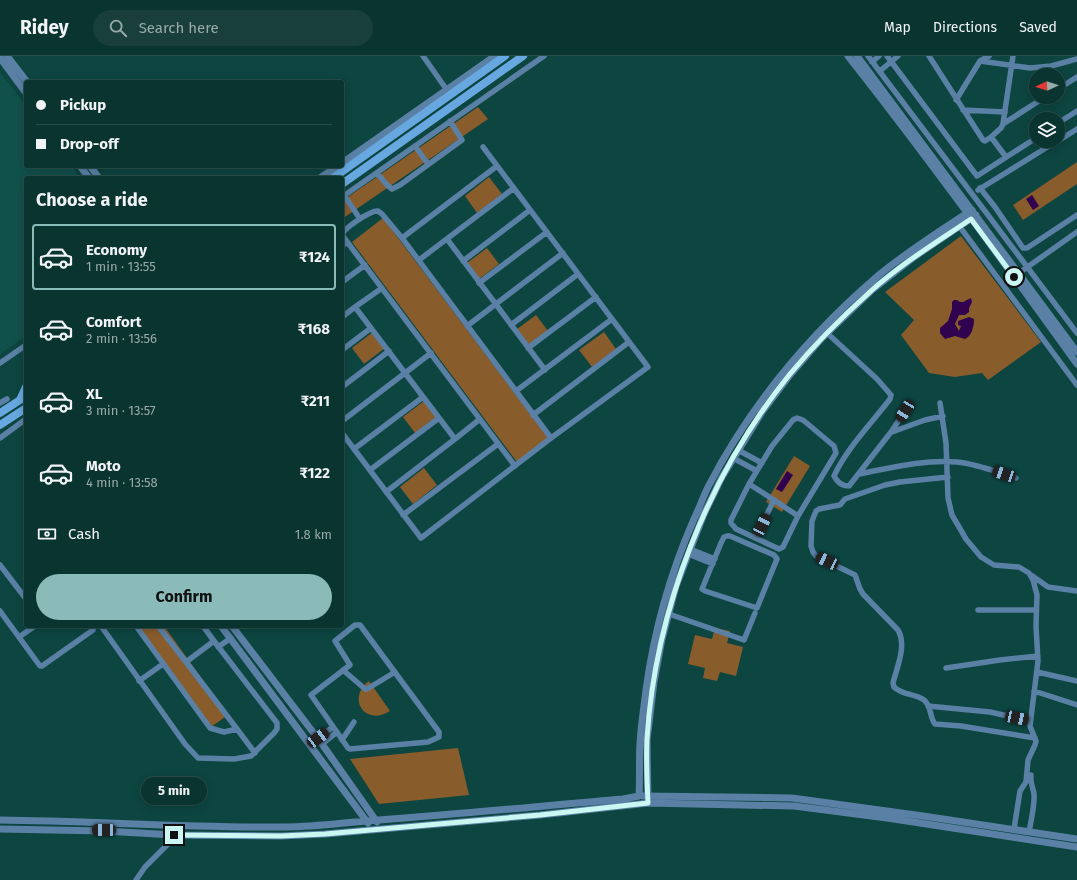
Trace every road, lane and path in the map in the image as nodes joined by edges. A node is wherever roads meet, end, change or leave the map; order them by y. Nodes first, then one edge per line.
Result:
1 (7, 56) edge
2 (422, 56) edge
3 (495, 56) edge
4 (505, 56) edge
5 (523, 56) edge
6 (544, 56) edge
7 (848, 56) edge
8 (857, 56) edge
9 (868, 56) edge
10 (879, 56) edge
11 (887, 56) edge
12 (898, 56) edge
13 (929, 56) edge
14 (989, 56) edge
15 (1013, 56) edge
16 (0, 58) edge
17 (1077, 59) edge
18 (980, 61) junction
19 (872, 62) junction
20 (891, 62) junction
21 (1012, 65) junction
22 (880, 71) junction
23 (1077, 77) edge
24 (25, 80) edge
25 (1065, 85) edge
26 (24, 90) edge
27 (449, 92) junction
28 (956, 100) junction
29 (1035, 104) edge
30 (963, 110) junction
31 (1077, 111) edge
32 (1005, 112) junction
33 (1065, 119) edge
34 (450, 122) junction
35 (1003, 124) junction
36 (1077, 129) edge
37 (991, 137) junction
38 (1065, 137) edge
39 (1029, 142) edge
40 (415, 146) junction
41 (483, 148) dead end
42 (1046, 148) edge
43 (1006, 157) junction
44 (344, 162) edge
45 (428, 164) junction
46 (497, 166) junction
47 (335, 168) edge
48 (376, 173) junction
49 (323, 176) edge
50 (336, 176) edge
51 (344, 183) edge
52 (514, 188) junction
53 (980, 188) junction
54 (973, 194) junction
55 (344, 195) edge
56 (344, 197) edge
57 (530, 210) junction
58 (971, 214) junction
59 (1001, 215) junction
60 (1077, 215) edge
61 (360, 219) junction
62 (993, 221) junction
63 (957, 224) junction
64 (344, 231) edge
65 (547, 232) junction
66 (1077, 232) edge
67 (402, 238) junction
68 (447, 239) junction
69 (344, 244) edge
70 (563, 253) junction
71 (419, 260) junction
72 (463, 260) junction
73 (365, 265) junction
74 (1027, 266) junction
75 (1019, 273) junction
76 (578, 274) junction
77 (344, 281) edge
78 (480, 283) junction
79 (382, 288) junction
80 (596, 297) junction
81 (496, 304) junction
82 (355, 307) junction
83 (344, 315) edge
84 (612, 319) junction
85 (511, 325) junction
86 (467, 326) junction
87 (371, 328) junction
88 (827, 333) junction
89 (1077, 333) edge
90 (629, 342) junction
91 (24, 346) edge
92 (344, 348) edge
93 (528, 348) junction
94 (389, 351) junction
95 (1077, 352) edge
96 (431, 354) junction
97 (0, 363) edge
98 (1077, 364) edge
99 (545, 370) junction
100 (405, 373) junction
101 (344, 385) edge
102 (1077, 385) edge
103 (24, 392) edge
104 (516, 392) junction
105 (423, 397) junction
106 (7, 399) dead end
107 (0, 403) edge
108 (940, 403) dead end
109 (24, 409) edge
110 (905, 411) dead end
111 (0, 413) edge
112 (534, 415) junction
113 (942, 416) junction
114 (439, 418) junction
115 (344, 419) edge
116 (480, 419) junction
117 (24, 420) edge
118 (0, 425) edge
119 (891, 432) junction
120 (344, 436) edge
121 (0, 438) edge
122 (551, 438) junction
123 (455, 439) junction
124 (498, 444) junction
125 (354, 449) junction
126 (738, 450) junction
127 (734, 458) junction
128 (947, 462) junction
129 (762, 463) junction
130 (515, 466) junction
131 (370, 470) junction
132 (757, 471) junction
133 (858, 474) junction
134 (948, 477) junction
135 (1016, 478) dead end
136 (749, 484) junction
137 (386, 492) junction
138 (774, 500) junction
139 (403, 515) junction
140 (798, 516) junction
141 (755, 538) junction
142 (689, 552) junction
143 (714, 561) junction
144 (0, 565) edge
145 (1029, 573) junction
146 (1077, 591) edge
147 (24, 596) edge
148 (978, 610) dead end
149 (1036, 610) junction
150 (0, 611) edge
151 (755, 613) dead end
152 (669, 614) junction
153 (32, 628) edge
154 (92, 628) edge
155 (102, 628) edge
156 (137, 628) edge
157 (160, 628) edge
158 (204, 628) edge
159 (222, 628) edge
160 (234, 628) edge
161 (19, 637) junction
162 (230, 638) junction
163 (214, 641) junction
164 (218, 647) junction
165 (1038, 656) junction
166 (186, 662) junction
167 (163, 664) junction
168 (946, 668) dead end
169 (343, 670) junction
170 (395, 672) junction
171 (1037, 672) junction
172 (139, 681) junction
173 (1077, 681) edge
174 (1034, 691) junction
175 (284, 694) junction
176 (276, 699) junction
177 (1077, 705) edge
178 (928, 706) junction
179 (1030, 721) junction
180 (354, 722) dead end
181 (333, 727) junction
182 (237, 729) junction
183 (337, 732) junction
184 (1035, 738) junction
185 (342, 740) junction
186 (320, 741) junction
187 (255, 752) junction
188 (1031, 753) junction
189 (640, 799) junction
190 (648, 799) junction
191 (0, 820) edge
192 (376, 820) junction
193 (366, 821) junction
194 (1029, 827) junction
195 (382, 828) junction
196 (1013, 828) junction
197 (0, 829) edge
198 (372, 830) junction
199 (174, 835) junction
200 (1077, 839) edge
201 (1077, 847) edge
202 (136, 880) edge

1 - 24 street
2 - 27 street
3 - 27 street
4 - 27 main road
5 - 51 main road
6 - 34 street
7 - 58 street
8 - 58 street
9 - 19 street
10 - 19 street
11 - 20 street
12 - 20 street
13 - 28 street
14 - 18 street
15 - 21 street
16 - 26 street
17 - 21 street
18 - 21 street
18 - 28 street
19 - 22 street
20 - 22 street
20 - 43 street
21 - 32 street
22 - 54 street
23 - 25 street
27 - 44 street
27 - 50 main road
28 - 30 street
29 - 35 street
30 - 32 street
30 - 37 street
31 - 33 street
32 - 35 street
34 - 40 street
34 - 45 street
35 - 37 street
36 - 38 street
37 - 43 street
39 - 43 street
40 - 45 street
40 - 48 street
41 - 46 street
42 - 53 street
45 - 48 street
46 - 52 street
46 - 67 street
47 - 49 street
48 - 55 street
52 - 57 street
52 - 68 street
53 - 54 street
53 - 59 street
54 - 62 street
56 - 61 street
57 - 65 street
57 - 72 street
58 - 63 street
58 - 75 street
58 - 98 street
59 - 60 street
59 - 62 street
61 - 64 street
61 - 67 street
62 - 74 street
63 - 88 street
63 - 102 street
63 - 189 street
65 - 70 street
65 - 78 street
66 - 74 street
67 - 71 street
68 - 71 street
68 - 72 street
69 - 73 street
70 - 76 street
70 - 81 street
71 - 86 street
72 - 78 street
73 - 77 street
73 - 79 street
74 - 75 street
74 - 89 street
75 - 95 street
76 - 80 street
76 - 85 street
78 - 81 street
79 - 82 street
79 - 96 street
80 - 84 street
80 - 93 street
81 - 85 street
81 - 86 street
82 - 83 street
82 - 87 street
84 - 90 street
84 - 99 street
85 - 93 street
86 - 104 street
87 - 92 street
87 - 94 street
88 - 126 street
88 - 133 street
90 - 112 street
90 - 122 street
91 - 97 street
93 - 99 street
94 - 100 street
94 - 101 street
96 - 100 street
96 - 116 street
99 - 104 street
100 - 105 street
100 - 115 street
103 - 111 main road
104 - 112 street
105 - 114 street
105 - 125 street
106 - 107 street
108 - 113 street
109 - 118 main road
110 - 119 street
112 - 122 street
113 - 119 street
113 - 128 street
114 - 123 street
114 - 131 street
116 - 123 street
116 - 124 street
117 - 121 street
119 - 133 street
120 - 125 street
122 - 130 street
123 - 137 street
124 - 130 street
124 - 139 street
125 - 131 street
126 - 127 street
126 - 129 street
127 - 132 street
127 - 142 street
128 - 133 street
128 - 134 street
128 - 135 street
129 - 132 street
129 - 140 street
130 - 139 street
131 - 137 street
132 - 136 street
134 - 145 street
134 - 178 street
136 - 138 street
136 - 141 street
137 - 139 street
138 - 140 street
138 - 141 street
140 - 141 street
142 - 143 street
142 - 152 street
143 - 143 street
144 - 147 street
145 - 146 street
145 - 149 street
148 - 149 street
149 - 165 street
150 - 161 street
151 - 152 street
152 - 190 street
153 - 161 street
154 - 161 street
155 - 172 street
156 - 167 street
157 - 166 street
158 - 163 street
159 - 162 street
160 - 175 street
162 - 164 street
162 - 176 street
163 - 164 street
163 - 166 street
164 - 187 street
165 - 168 street
165 - 171 street
166 - 182 street
167 - 172 street
167 - 182 street
169 - 170 street
169 - 170 street
169 - 181 street
170 - 185 street
171 - 173 street
171 - 174 street
172 - 187 street
174 - 177 street
174 - 179 street
175 - 176 street
175 - 186 street
176 - 193 street
178 - 179 street
178 - 184 street
179 - 184 street
180 - 185 street
181 - 183 street
181 - 186 street
182 - 187 street
183 - 185 street
183 - 186 street
184 - 188 street
186 - 192 street
188 - 194 street
188 - 196 street
189 - 190 street
189 - 192 street
189 - 195 street
190 - 196 street
191 - 193 street
192 - 193 street
192 - 195 street
193 - 198 street
194 - 196 street
194 - 200 street
195 - 198 street
196 - 201 street
197 - 199 street
198 - 199 street
199 - 202 street

